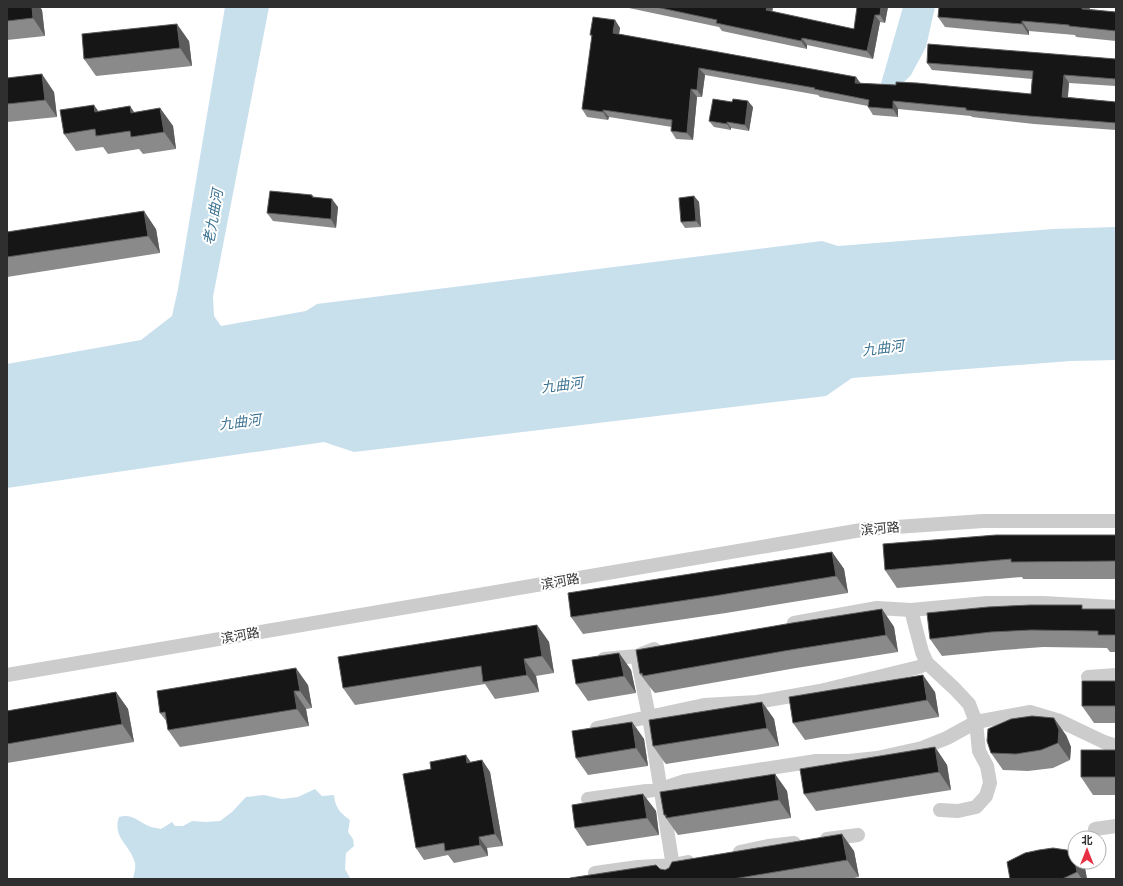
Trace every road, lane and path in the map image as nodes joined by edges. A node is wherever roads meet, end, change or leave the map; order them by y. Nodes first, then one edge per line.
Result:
1 (1116, 521) edge
2 (1116, 607) edge
3 (911, 610) junction
4 (784, 625) edge
5 (667, 647) edge
6 (637, 656) junction
7 (598, 660) edge
8 (927, 663) junction
9 (7, 675) edge
10 (1116, 675) edge
11 (1088, 677) dead end
12 (649, 717) junction
13 (976, 722) junction
14 (597, 728) edge
15 (1116, 746) edge
16 (661, 789) junction
17 (588, 799) dead end
18 (940, 810) dead end
19 (1116, 826) edge
20 (1095, 829) dead end
21 (858, 835) dead end
22 (724, 855) edge
23 (702, 859) edge
24 (674, 872) edge
25 (595, 873) edge

1 - 9 street, 滨河路
2 - 3 street
3 - 4 street
3 - 8 street
5 - 6 street
6 - 7 street
6 - 12 street
8 - 12 street
8 - 13 street
10 - 11 street
12 - 14 street
12 - 16 street
13 - 15 street
13 - 16 street
13 - 18 street
16 - 17 street
16 - 24 street
19 - 20 street
21 - 22 street
23 - 24 street
24 - 25 street

